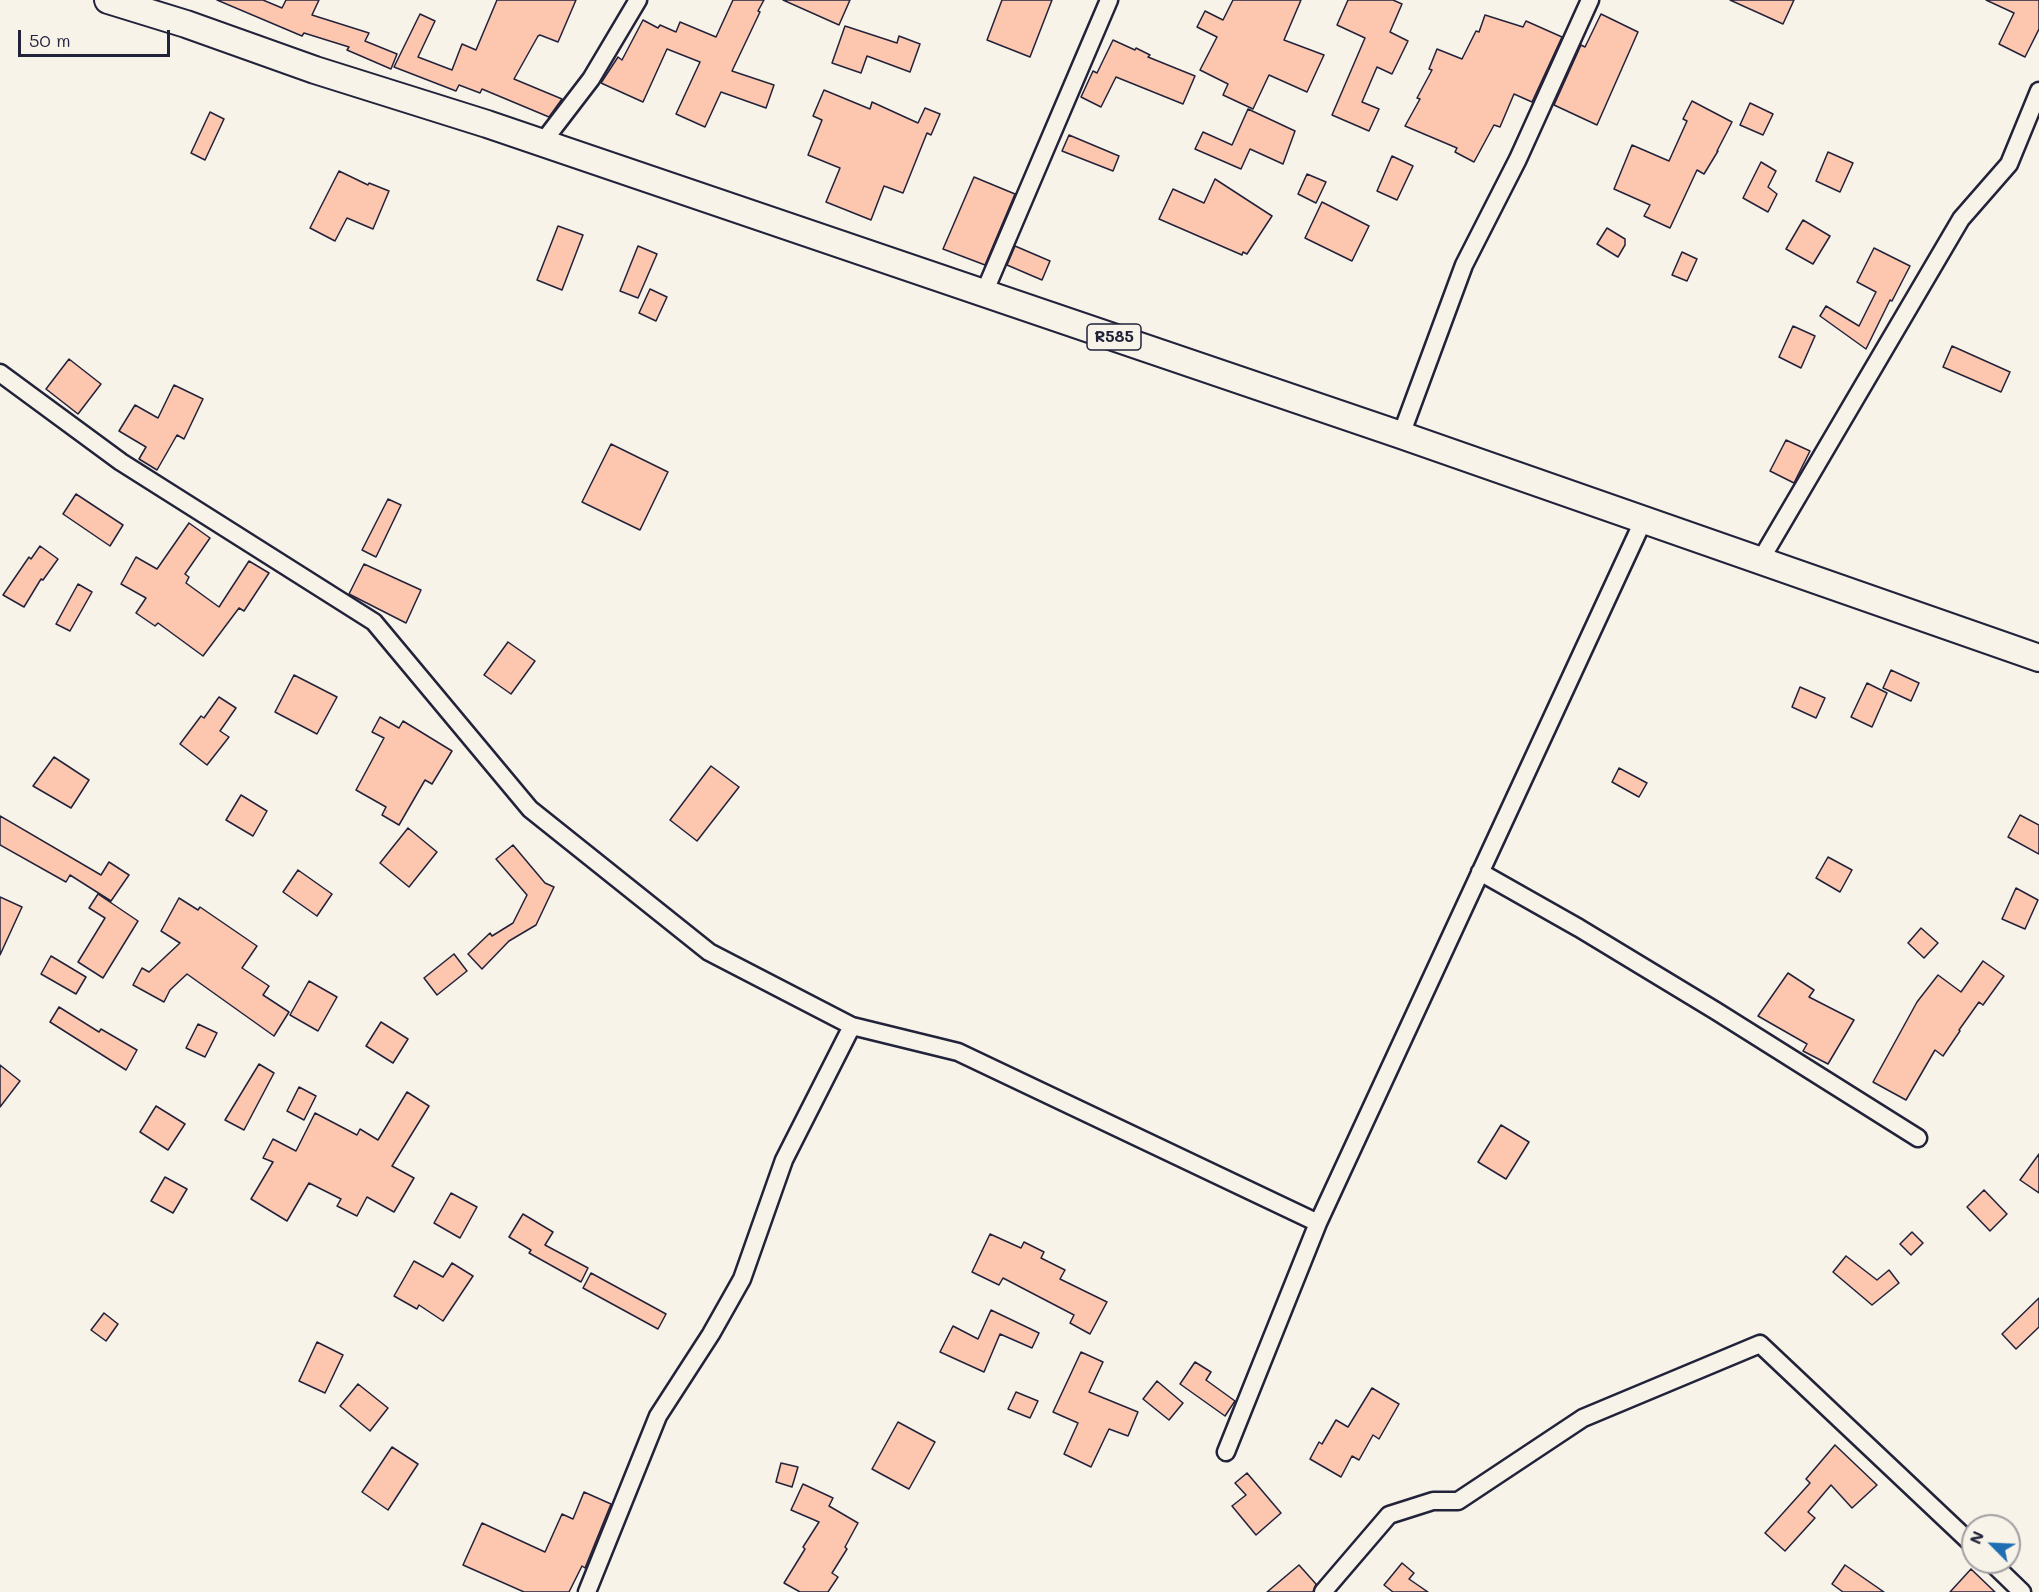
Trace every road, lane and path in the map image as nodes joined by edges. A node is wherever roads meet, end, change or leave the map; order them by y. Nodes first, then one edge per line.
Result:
1 (108, 0) edge
2 (638, 0) edge
3 (1109, 0) edge
4 (1590, 0) edge
5 (2039, 91) edge
6 (542, 143) junction
7 (984, 293) junction
8 (0, 374) edge
9 (1401, 435) junction
10 (1644, 519) junction
11 (1760, 561) junction
12 (2039, 658) edge
13 (1480, 872) junction
14 (852, 1026) junction
15 (1918, 1138) dead end
16 (1318, 1223) junction
17 (1226, 1452) dead end
18 (1961, 1534) edge
19 (2003, 1574) edge
20 (587, 1592) edge
21 (1323, 1592) edge
22 (2022, 1592) edge

1 - 6 main road, R585
2 - 6 street
3 - 7 street
4 - 9 street
5 - 11 street
6 - 7 main road, R585
7 - 9 main road, R585
8 - 14 street
9 - 10 main road, R585
10 - 11 main road, R585
10 - 13 street
11 - 12 main road, R585
13 - 15 street
13 - 16 street
14 - 16 street
14 - 20 street
16 - 17 street
18 - 21 street
19 - 22 street

